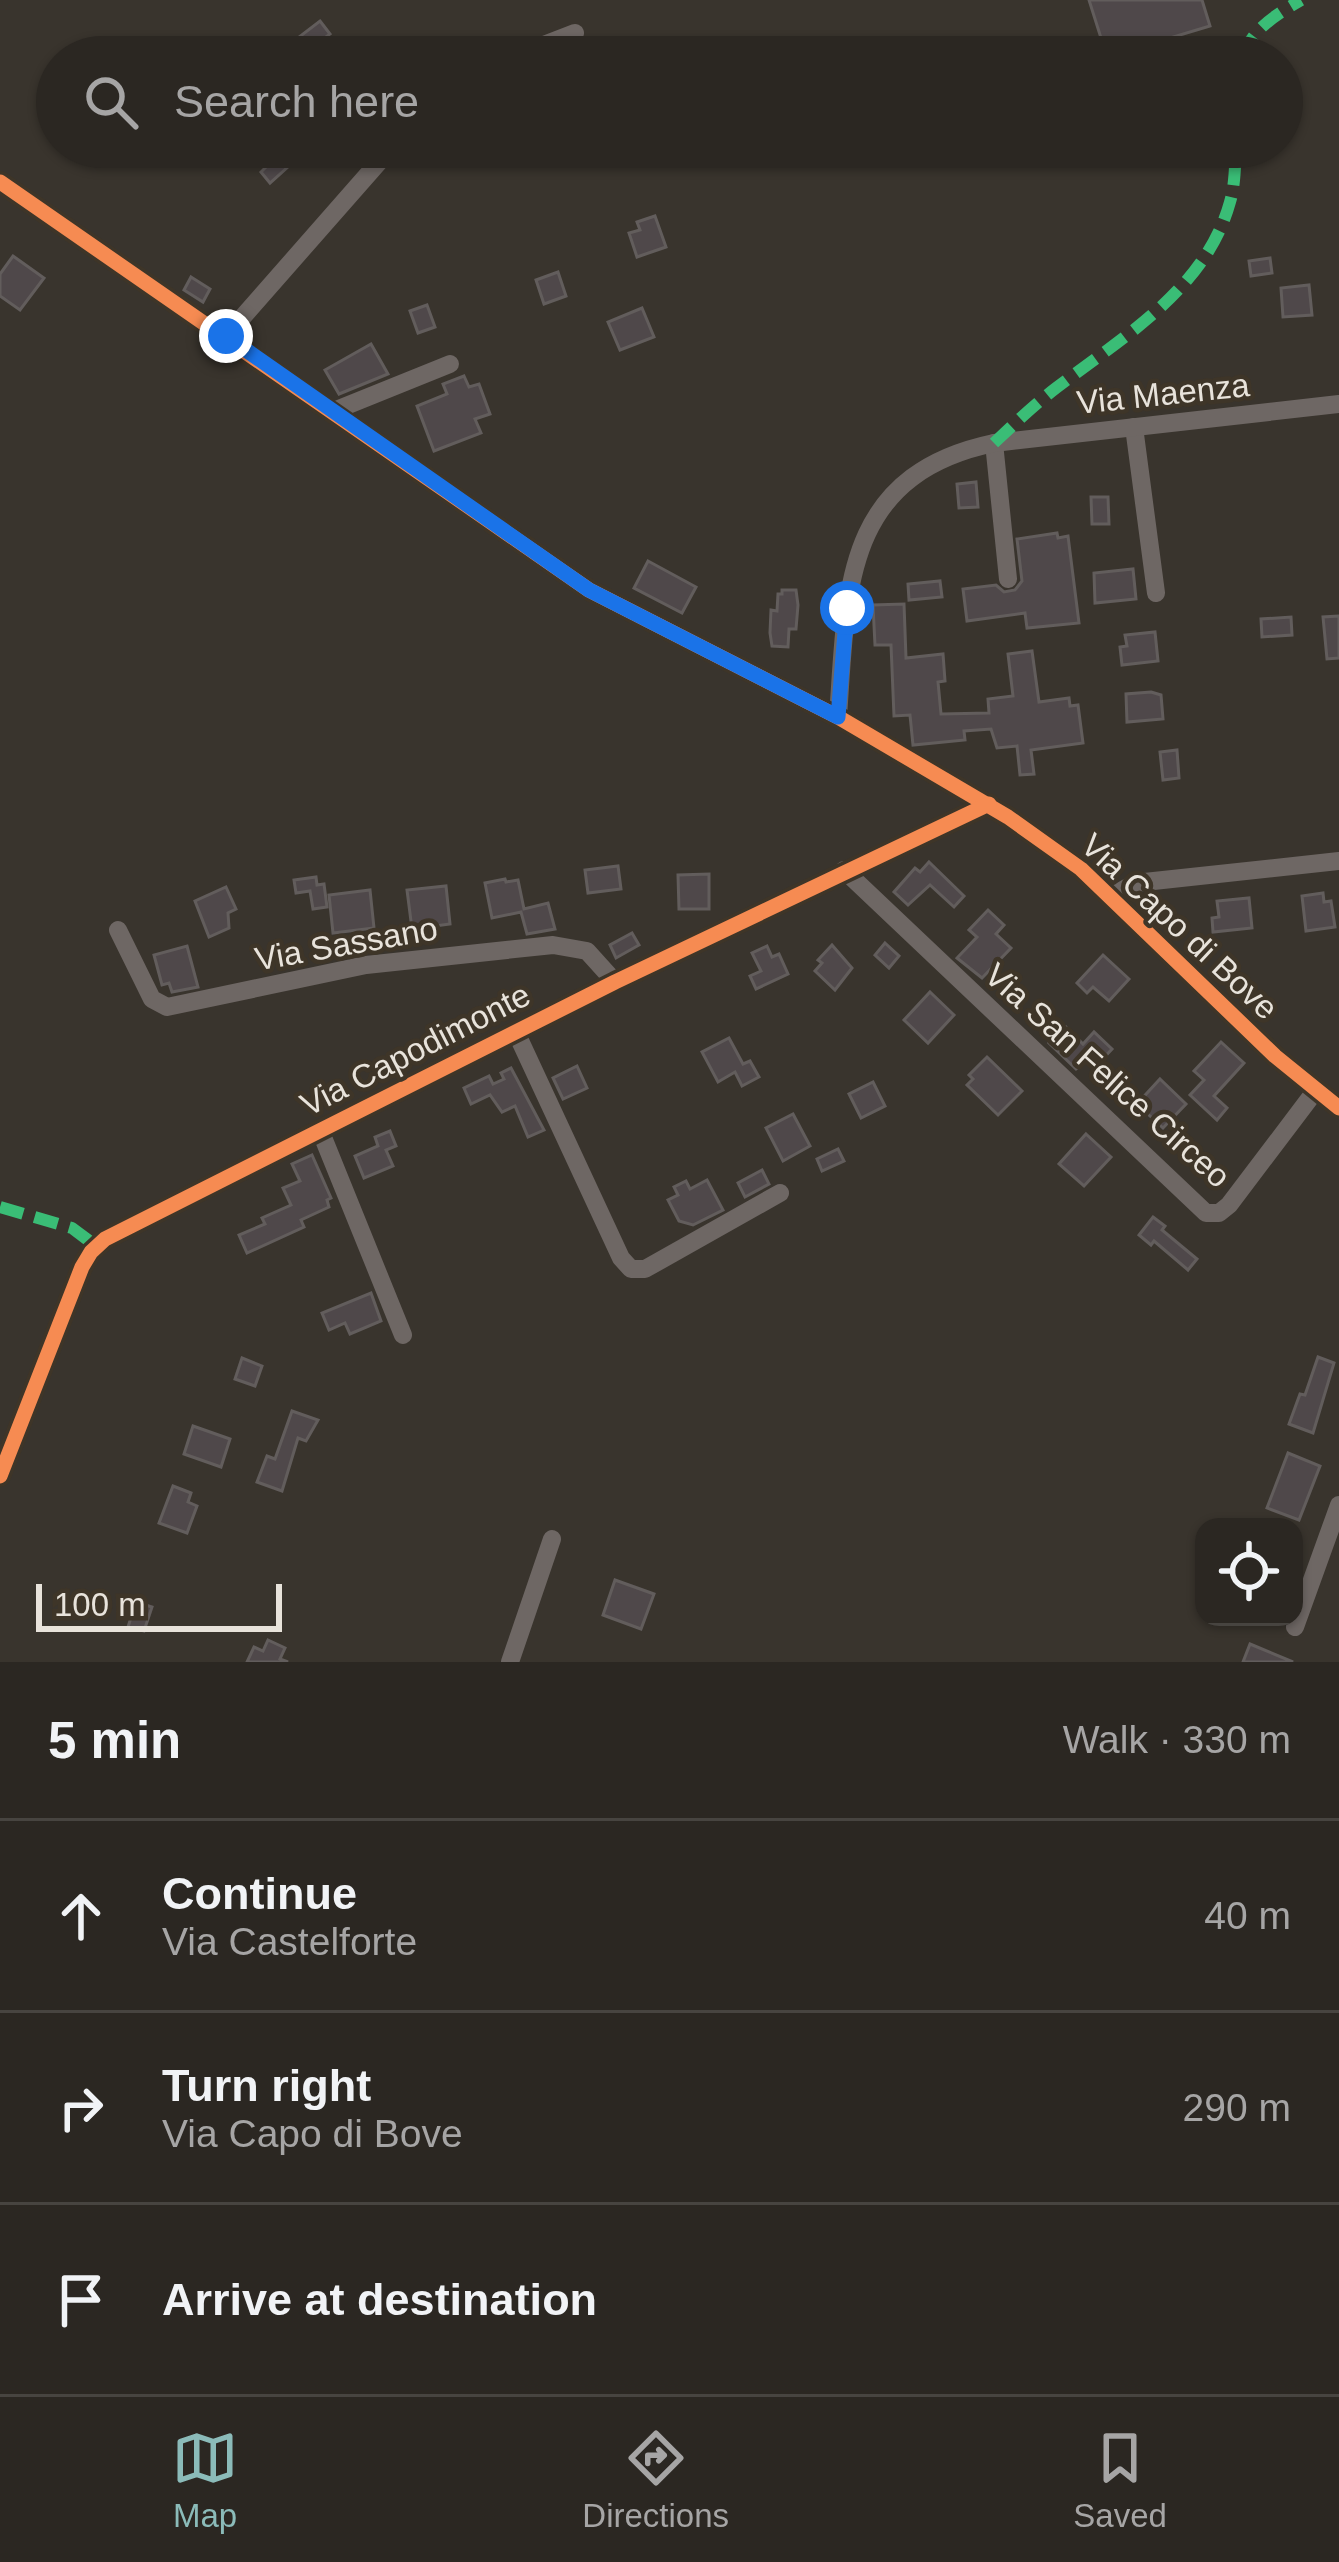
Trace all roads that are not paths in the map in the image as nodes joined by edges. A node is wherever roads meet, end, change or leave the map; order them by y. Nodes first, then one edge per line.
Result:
1 (575, 33) dead end
2 (567, 36) edge
3 (374, 168) edge
4 (0, 182) edge
5 (226, 336) junction
6 (449, 364) dead end
7 (1339, 404) edge
8 (331, 412) junction
9 (1134, 427) junction
10 (994, 442) junction
11 (1008, 579) dead end
12 (1156, 593) dead end
13 (838, 717) junction
14 (989, 804) junction
15 (1339, 861) edge
16 (844, 870) junction
17 (1109, 897) junction
18 (118, 930) dead end
19 (615, 982) junction
20 (516, 1032) junction
21 (1316, 1090) junction
22 (1339, 1108) edge
23 (320, 1130) junction
24 (781, 1193) dead end
25 (403, 1334) dead end
26 (0, 1475) edge
27 (1339, 1505) edge
28 (552, 1539) dead end
29 (1295, 1627) dead end
30 (510, 1662) edge

1 - 2 street
3 - 5 street
4 - 5 street, Via Capo di Bove
5 - 8 street, Via Capo di Bove
6 - 8 street
7 - 9 street, Via Maenza
8 - 13 street, Via Capo di Bove
9 - 10 street, Via Maenza
9 - 12 street
10 - 11 street
10 - 13 street, Via Maenza
13 - 14 street, Via Capo di Bove
14 - 16 street, Via Capodimonte
14 - 17 street, Via Capo di Bove
15 - 17 street
16 - 19 street, Via Capodimonte
16 - 21 street, Via San Felice Circeo
17 - 21 street, Via Capo di Bove
18 - 19 street, Via Sassano
19 - 20 street, Via Capodimonte
20 - 23 street, Via Capodimonte
20 - 24 street
21 - 22 street, Via Capo di Bove
23 - 25 street
23 - 26 street, Via Capodimonte
27 - 29 street
28 - 30 street

